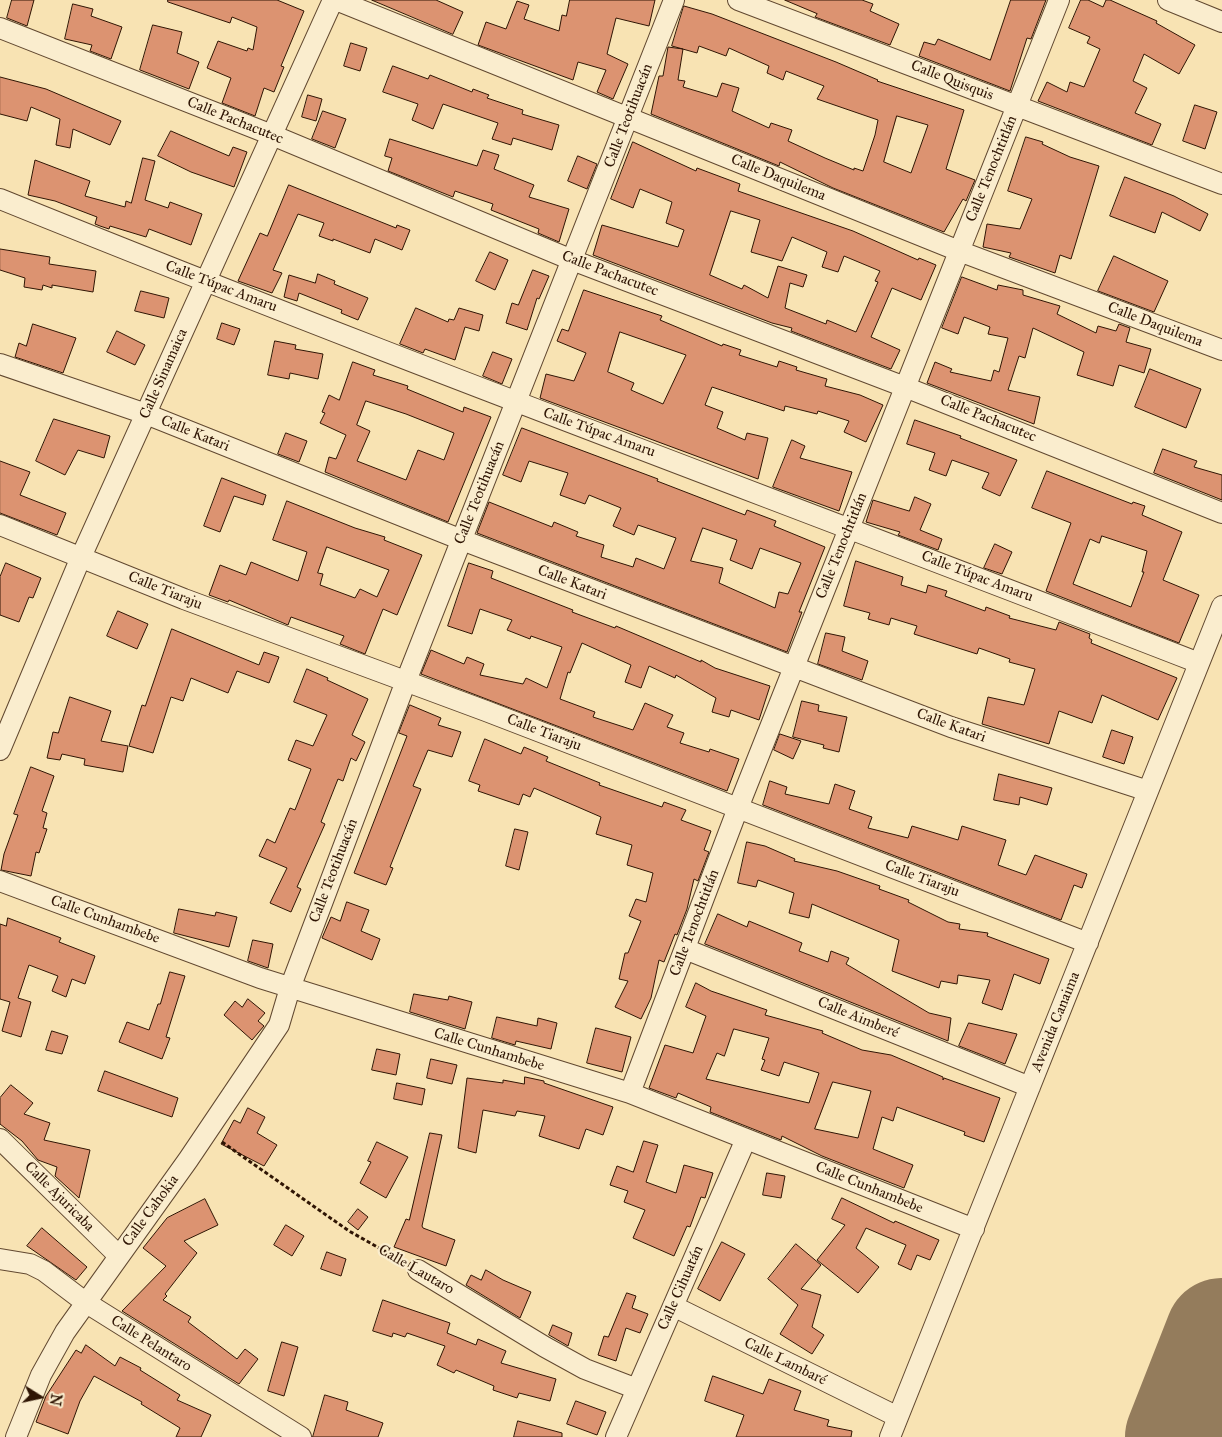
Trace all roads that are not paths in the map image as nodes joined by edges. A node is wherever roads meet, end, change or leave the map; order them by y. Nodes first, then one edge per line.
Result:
1 (335, 0) edge
2 (674, 0) edge
3 (738, 0) edge
4 (1059, 0) edge
5 (1168, 0) edge
6 (1222, 22) edge
7 (0, 28) edge
8 (1017, 106) junction
9 (628, 118) junction
10 (272, 135) junction
11 (1222, 184) edge
12 (0, 199) edge
13 (959, 250) junction
14 (572, 260) junction
15 (206, 281) junction
16 (1222, 350) edge
17 (0, 364) edge
18 (905, 387) junction
19 (516, 402) junction
20 (146, 414) junction
21 (1222, 513) edge
22 (0, 525) edge
23 (850, 527) junction
24 (462, 540) junction
25 (81, 557) junction
26 (1222, 606) edge
27 (1199, 663) junction
28 (794, 668) junction
29 (406, 681) junction
30 (0, 750) edge
31 (1148, 791) junction
32 (738, 808) junction
33 (0, 881) edge
34 (1088, 943) junction
35 (685, 949) junction
36 (290, 988) junction
37 (1030, 1087) junction
38 (630, 1093) junction
39 (0, 1139) edge
40 (746, 1139) junction
41 (974, 1229) junction
42 (118, 1255) junction
43 (0, 1259) edge
44 (418, 1270) road end
45 (84, 1302) junction
46 (673, 1306) junction
47 (637, 1388) junction
48 (898, 1417) junction
49 (16, 1437) edge
50 (301, 1437) edge
51 (616, 1437) edge
52 (890, 1437) edge

1 - 9 street, Calle Daquilema
1 - 10 street, Calle Sinamaica
2 - 9 street, Calle Teotihuacán
3 - 8 street, Calle Quisquis
4 - 8 street, Calle Tenochtitlán
5 - 6 street
7 - 10 street, Calle Pachacutec
8 - 11 street, Calle Quisquis
8 - 13 street, Calle Tenochtitlán
9 - 13 street, Calle Daquilema
9 - 14 street, Calle Teotihuacán
10 - 14 street, Calle Pachacutec
10 - 15 street, Calle Sinamaica
12 - 15 street, Calle Túpac Amaru
13 - 16 street, Calle Daquilema
13 - 18 street, Calle Tenochtitlán
14 - 18 street, Calle Pachacutec
14 - 19 street, Calle Teotihuacán
15 - 19 street, Calle Túpac Amaru
15 - 20 street, Calle Sinamaica
17 - 20 street, Calle Katari
18 - 21 street, Calle Pachacutec
18 - 23 street, Calle Tenochtitlán
19 - 23 street, Calle Túpac Amaru
19 - 24 street, Calle Teotihuacán
20 - 24 street, Calle Katari
20 - 25 street, Calle Sinamaica
22 - 25 street, Calle Tiaraju
23 - 27 street, Calle Túpac Amaru
23 - 28 street, Calle Tenochtitlán
24 - 28 street, Calle Katari
24 - 29 street, Calle Teotihuacán
25 - 29 street, Calle Tiaraju
25 - 30 street, Calle Sinamaica
26 - 27 street, Avenida Canaima
27 - 31 street, Avenida Canaima
28 - 31 street, Calle Katari
28 - 32 street, Calle Tenochtitlán
29 - 32 street, Calle Tiaraju
29 - 36 street, Calle Teotihuacán
31 - 34 street, Avenida Canaima
32 - 34 street, Calle Tiaraju
32 - 35 street, Calle Tenochtitlán
33 - 36 street, Calle Cunhambebe
34 - 37 street, Avenida Canaima
35 - 37 street, Calle Aimberé
35 - 38 street, Calle Tenochtitlán
36 - 38 street, Calle Cunhambebe
36 - 42 street, Calle Cahokia
37 - 41 street, Avenida Canaima
38 - 40 street, Calle Cunhambebe
39 - 42 street, Calle Ajuricaba
40 - 41 street, Calle Cunhambebe
40 - 46 street, Calle Cihuatán
41 - 48 street, Avenida Canaima
42 - 45 street, Calle Cahokia
43 - 45 street, Calle Pelantaro
44 - 47 street, Calle Lautaro
45 - 49 street, Calle Cahokia
45 - 50 street, Calle Pelantaro
46 - 47 street, Calle Cihuatán
46 - 48 street, Calle Lambaré
47 - 51 street, Calle Cihuatán
48 - 52 street, Avenida Canaima

